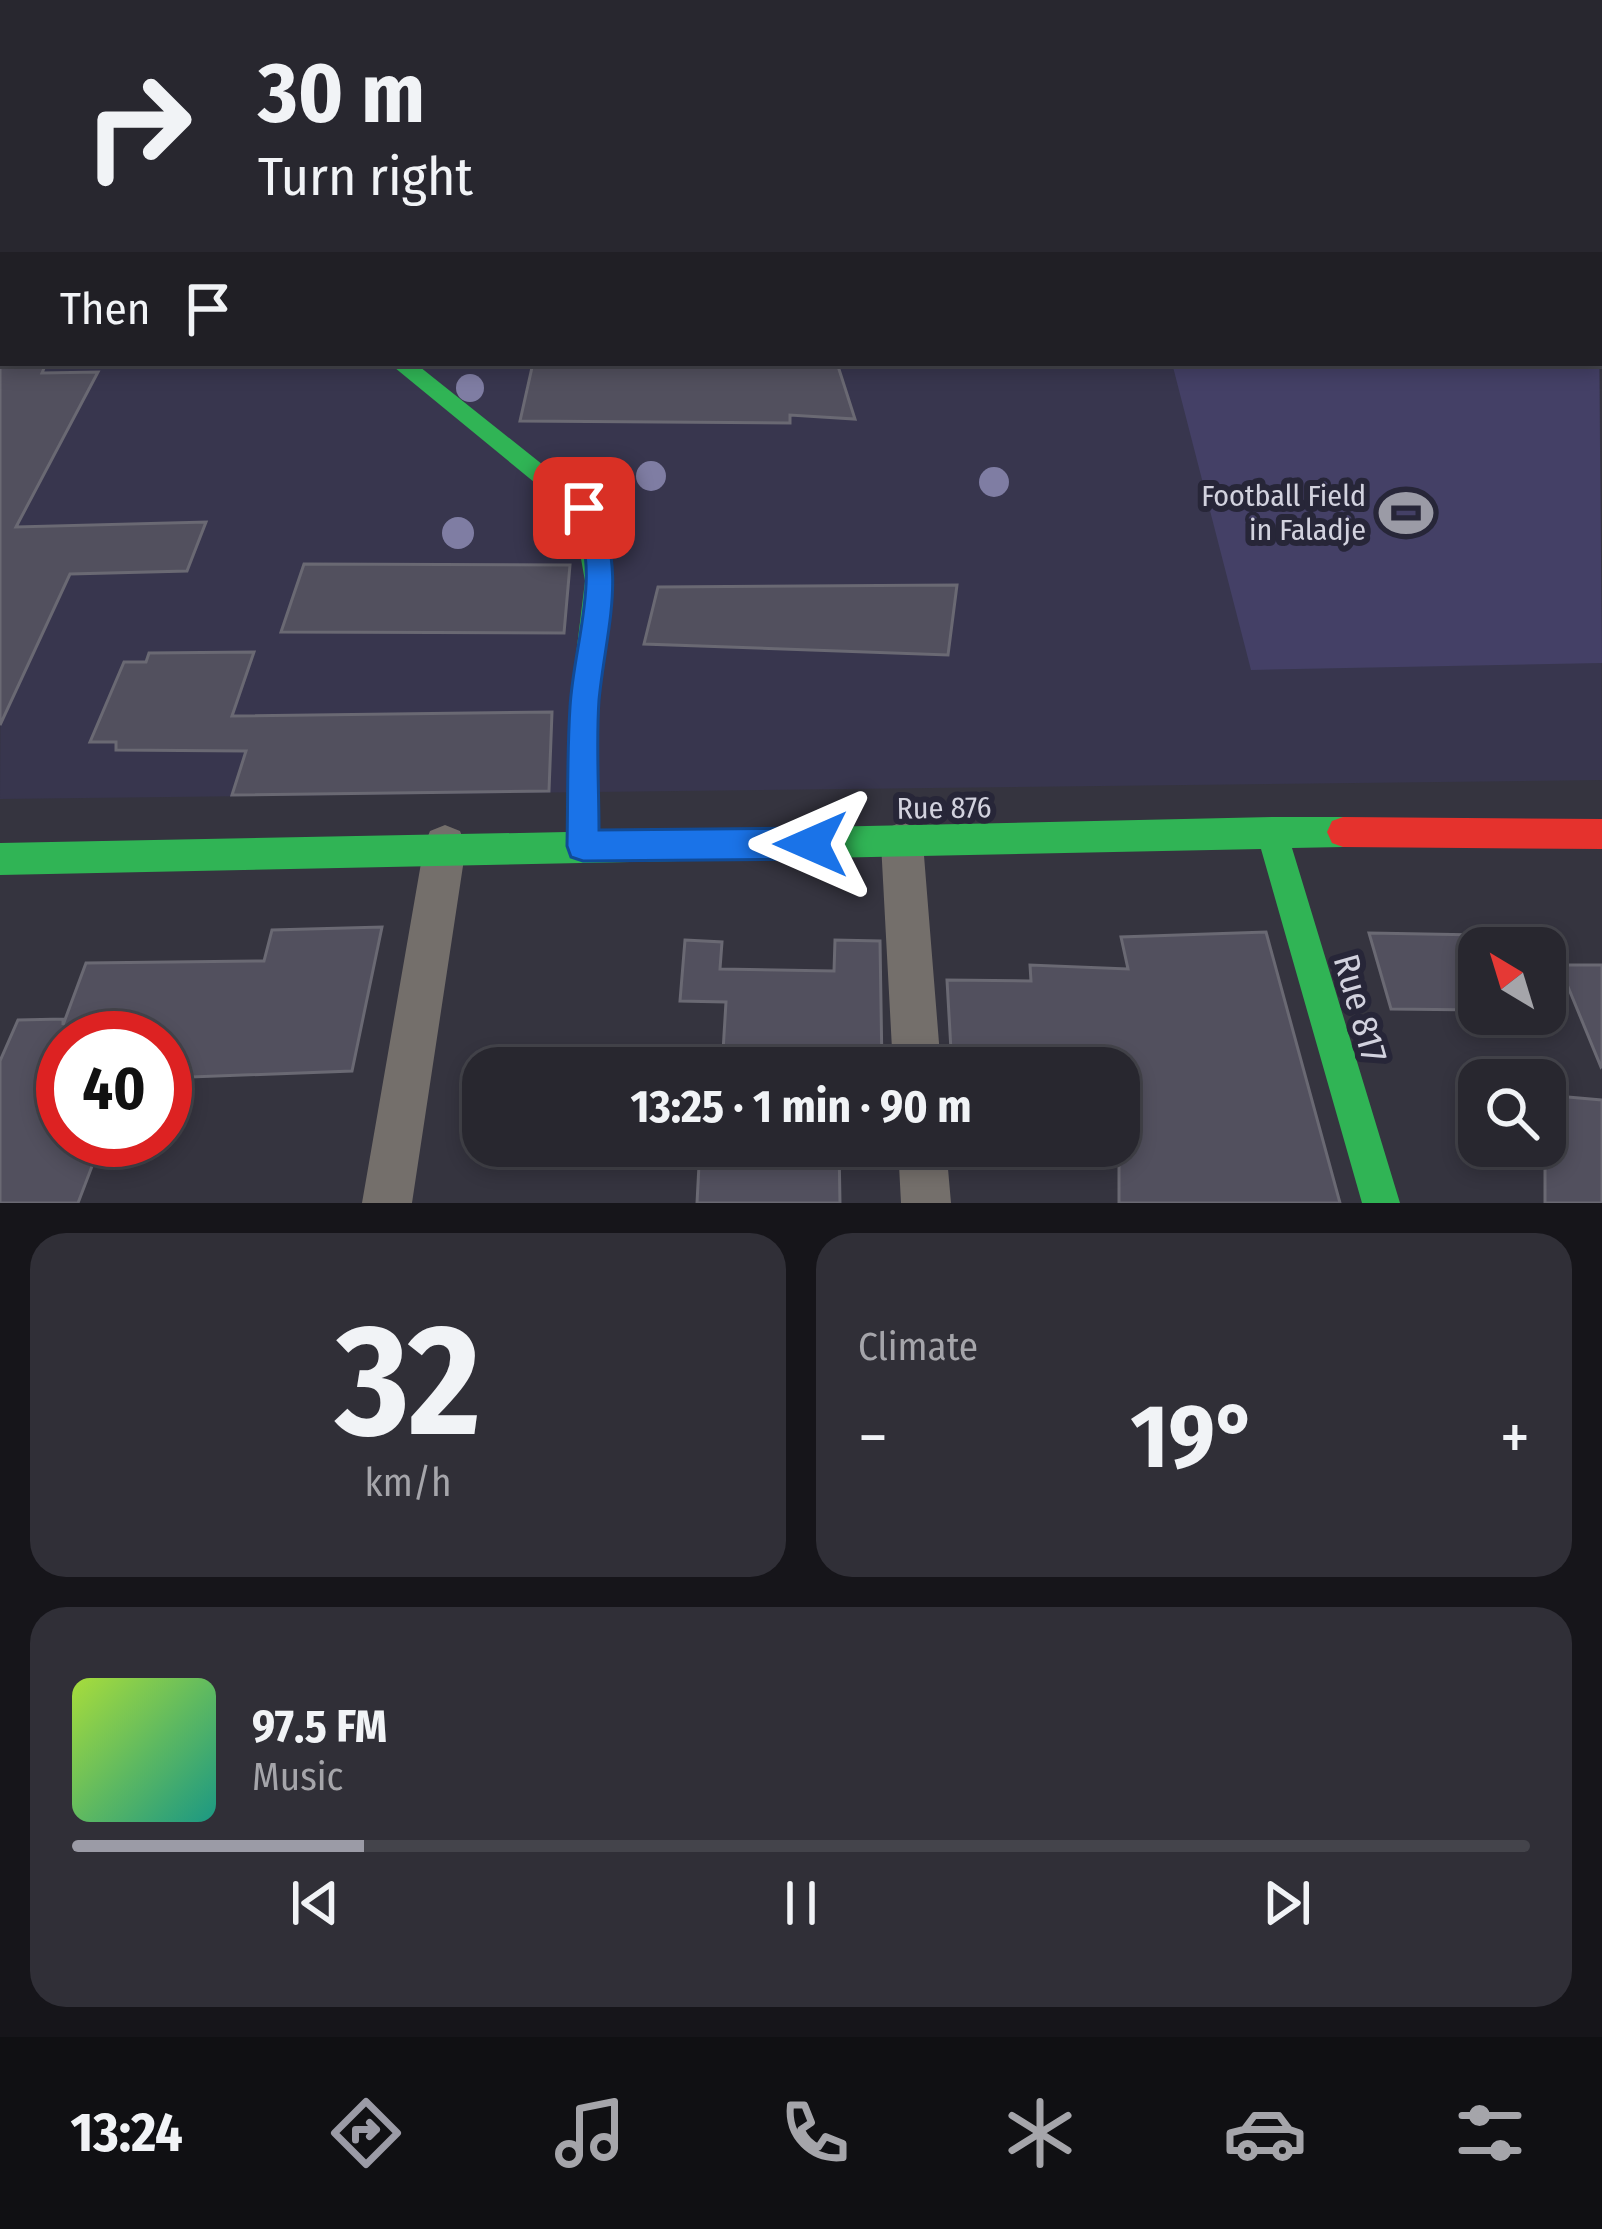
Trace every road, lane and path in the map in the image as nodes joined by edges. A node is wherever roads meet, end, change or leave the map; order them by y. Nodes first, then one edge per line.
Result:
1 (404, 366) edge
2 (1272, 832) junction
3 (1602, 834) edge
4 (902, 843) junction
5 (583, 846) junction
6 (446, 847) junction
7 (0, 859) edge
8 (916, 1047) edge
9 (923, 1167) edge
10 (387, 1203) edge
11 (926, 1203) edge
12 (1381, 1203) edge

1 - 5 street
2 - 3 street, Rue 876
2 - 4 street, Rue 876
2 - 12 street, Rue 817
4 - 5 street, Rue 876
4 - 8 street
5 - 6 street, Rue 876
6 - 7 street, Rue 876
6 - 10 street
9 - 11 street

